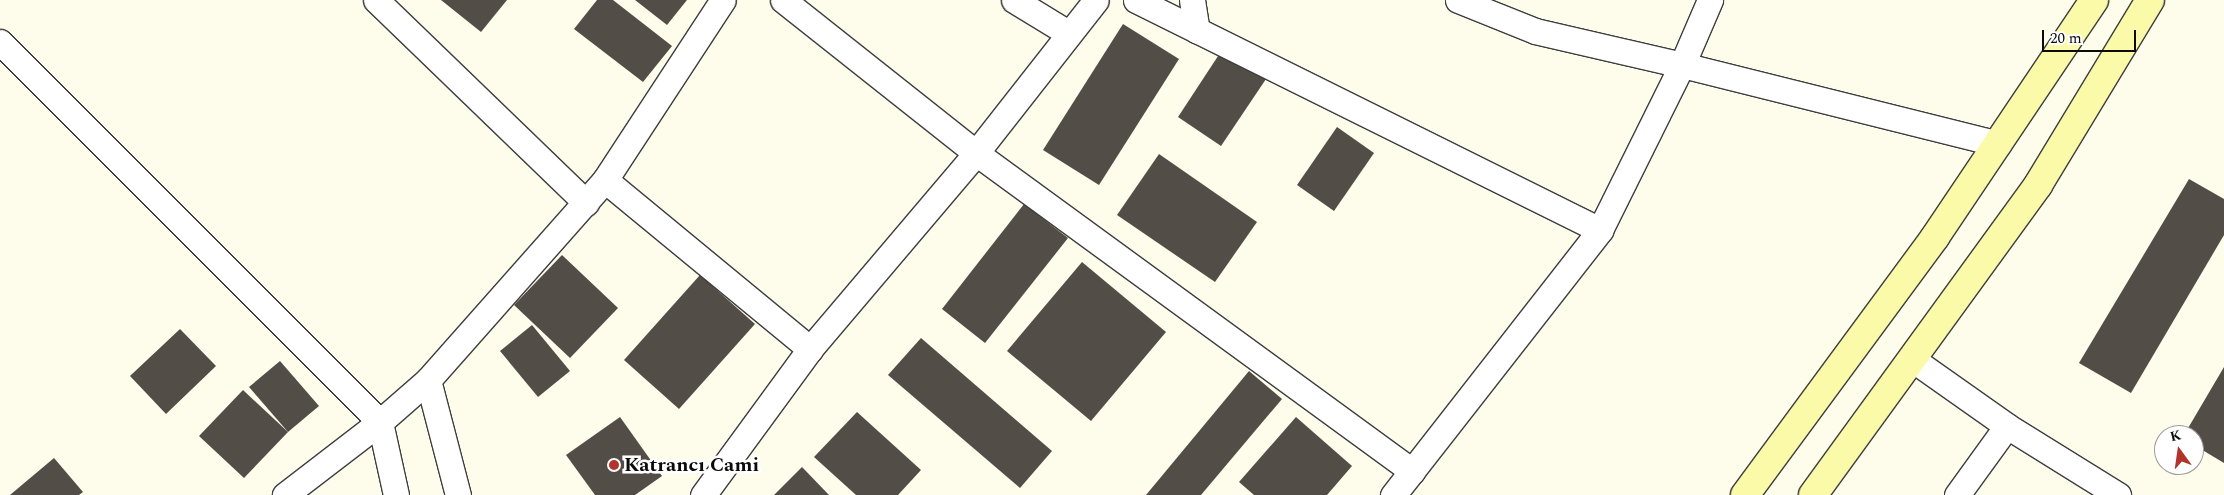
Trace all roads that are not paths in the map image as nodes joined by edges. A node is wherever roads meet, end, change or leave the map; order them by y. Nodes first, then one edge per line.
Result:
1 (376, 0) edge
2 (722, 0) edge
3 (783, 0) edge
4 (1014, 0) edge
5 (1096, 0) edge
6 (1136, 0) edge
7 (1192, 0) edge
8 (1458, 0) edge
9 (1710, 0) edge
10 (2094, 0) edge
11 (2150, 0) edge
12 (1197, 31) junction
13 (1068, 33) junction
14 (0, 42) edge
15 (1682, 65) junction
16 (1998, 144) junction
17 (976, 153) junction
18 (605, 180) junction
19 (586, 203) junction
20 (1600, 230) junction
21 (810, 349) junction
22 (1912, 359) junction
23 (428, 380) junction
24 (380, 422) junction
25 (2007, 426) junction
26 (1412, 471) junction
27 (285, 495) edge
28 (396, 495) edge
29 (458, 495) edge
30 (702, 495) edge
31 (1393, 495) edge
32 (1745, 495) edge
33 (1813, 495) edge
34 (1957, 495) edge
35 (2118, 495) edge

1 - 19 street
2 - 18 street
3 - 17 street
4 - 13 street
5 - 13 street
6 - 12 street
7 - 12 street
8 - 15 street
9 - 15 street
10 - 16 main road
11 - 22 main road
12 - 20 street
13 - 17 street
14 - 24 street
15 - 16 street
15 - 20 street
16 - 32 main road
17 - 21 street
17 - 26 street
18 - 19 street
18 - 21 street
19 - 23 street
20 - 26 street
21 - 30 street
22 - 25 street
22 - 33 main road
23 - 24 street
23 - 29 street
24 - 27 street
24 - 28 street
25 - 34 street
25 - 35 street
26 - 31 street

